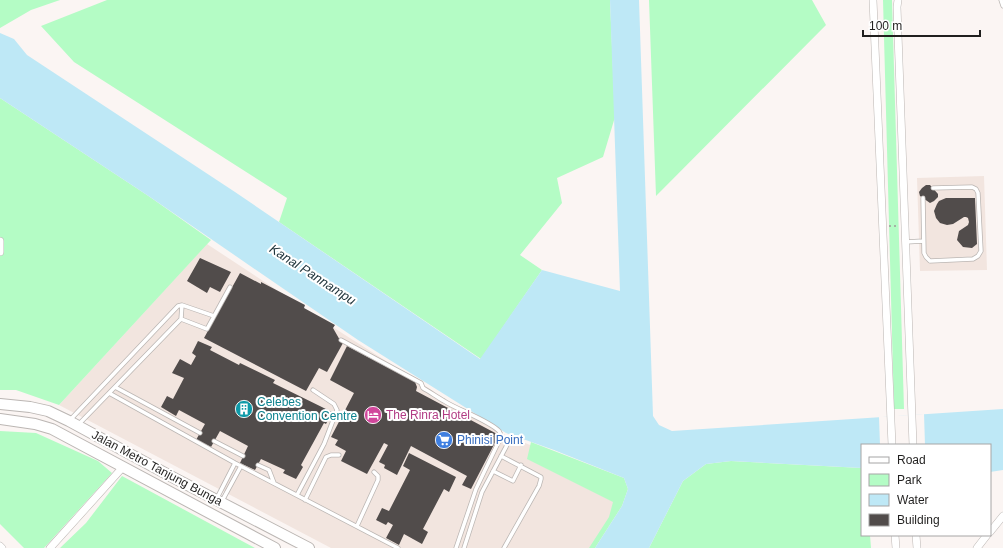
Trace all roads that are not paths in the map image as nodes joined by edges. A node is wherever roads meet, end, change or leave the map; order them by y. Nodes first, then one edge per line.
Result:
1 (873, 0) edge
2 (898, 0) edge
3 (1001, 0) edge
4 (1003, 6) edge
5 (933, 188) dead end
6 (923, 198) dead end
7 (923, 241) junction
8 (906, 242) junction
9 (230, 287) dead end
10 (182, 304) junction
11 (214, 316) junction
12 (180, 319) junction
13 (341, 340) dead end
14 (115, 387) junction
15 (314, 390) dead end
16 (109, 393) junction
17 (0, 404) edge
18 (0, 419) edge
19 (69, 421) junction
20 (78, 426) junction
21 (200, 433) dead end
22 (502, 440) junction
23 (214, 441) dead end
24 (892, 444) edge
25 (913, 444) edge
26 (340, 455) dead end
27 (243, 456) dead end
28 (502, 456) junction
29 (235, 464) junction
30 (258, 465) dead end
31 (521, 465) junction
32 (241, 466) junction
33 (123, 467) junction
34 (493, 471) junction
35 (374, 472) dead end
36 (275, 484) junction
37 (297, 495) junction
38 (305, 500) junction
39 (219, 501) junction
40 (468, 512) junction
41 (212, 515) junction
42 (474, 515) junction
43 (1003, 516) edge
44 (357, 526) junction
45 (991, 531) edge
46 (895, 536) edge
47 (916, 536) edge
48 (986, 536) edge
49 (50, 548) edge
50 (275, 548) edge
51 (309, 548) edge
52 (398, 548) edge
53 (456, 548) edge
54 (464, 548) edge
55 (504, 548) edge
56 (896, 548) edge
57 (917, 548) edge
58 (976, 548) edge

1 - 24 street
2 - 8 street
3 - 4 lane
5 - 7 lane
6 - 7 lane
7 - 8 lane
8 - 25 street
9 - 11 lane
10 - 11 lane
10 - 12 lane
10 - 19 lane
11 - 12 lane
12 - 14 lane
13 - 22 lane
14 - 16 lane
14 - 21 lane
15 - 37 lane
16 - 20 lane
16 - 29 lane
17 - 19 main road, Jalan Metro Tanjung Bunga
18 - 33 main road, Jalan Metro Tanjung Bunga
19 - 20 main road, Jalan Metro Tanjung Bunga
20 - 39 main road, Jalan Metro Tanjung Bunga
22 - 28 lane
22 - 40 lane
23 - 27 lane
26 - 38 lane
28 - 31 lane
28 - 34 lane
29 - 32 lane
29 - 39 lane
30 - 36 lane
31 - 34 lane
31 - 55 lane
32 - 36 lane
32 - 39 lane
33 - 41 main road, Jalan Metro Tanjung Bunga
33 - 49 street
34 - 42 lane
35 - 44 lane
36 - 37 lane
37 - 38 lane
38 - 44 lane
39 - 41 main road
39 - 51 main road, Jalan Metro Tanjung Bunga
40 - 42 lane
40 - 53 lane
41 - 50 main road, Jalan Metro Tanjung Bunga
42 - 54 lane
43 - 45 street
44 - 52 lane
46 - 56 street
47 - 57 street
48 - 58 street

